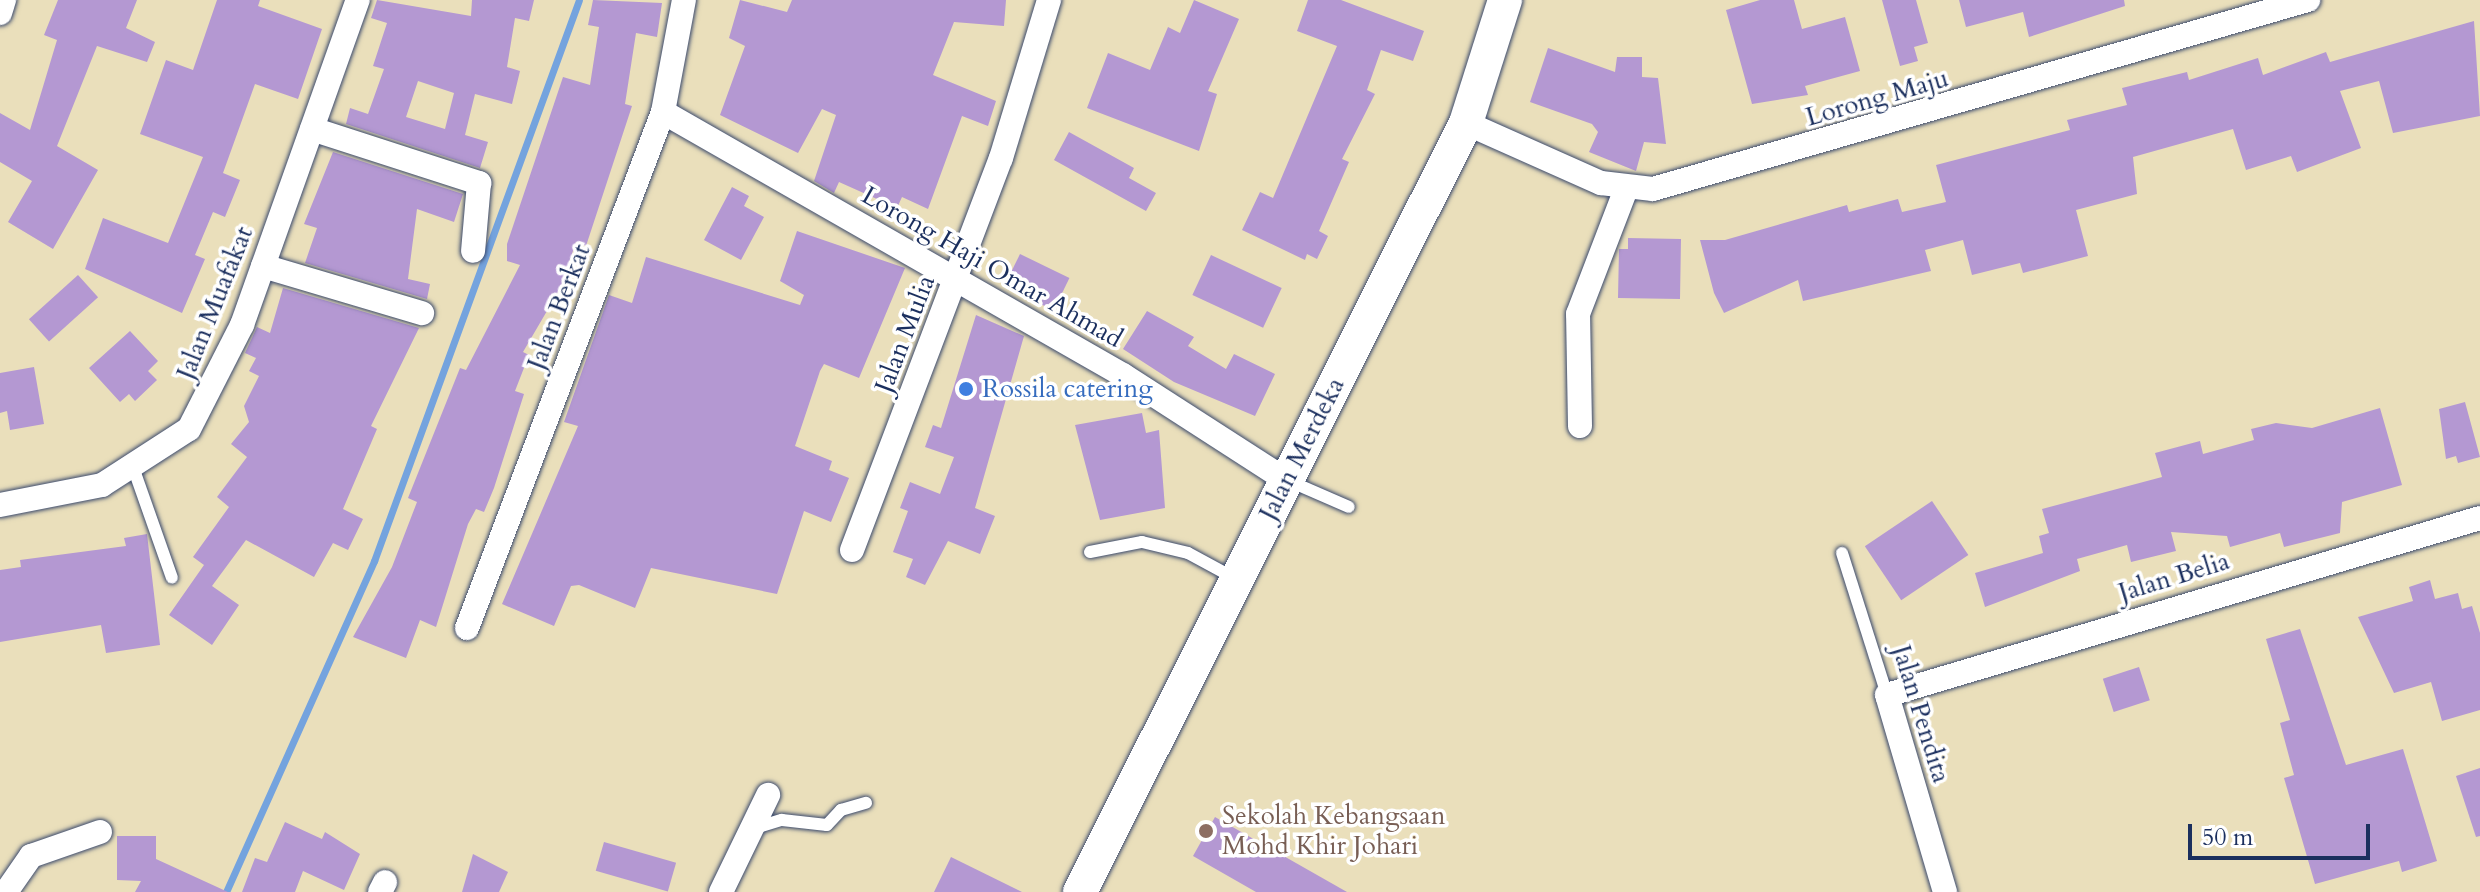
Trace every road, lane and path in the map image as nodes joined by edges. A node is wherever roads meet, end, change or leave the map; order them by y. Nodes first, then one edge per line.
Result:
1 (4, 0) edge
2 (358, 0) edge
3 (684, 0) edge
4 (1049, 0) edge
5 (1505, 0) edge
6 (2308, 0) edge
7 (0, 13) edge
8 (663, 112) junction
9 (1466, 123) junction
10 (312, 129) junction
11 (1626, 189) junction
12 (473, 251) dead end
13 (263, 266) junction
14 (956, 278) junction
15 (422, 313) dead end
16 (1580, 426) dead end
17 (134, 470) junction
18 (1286, 480) junction
19 (0, 505) edge
20 (1349, 507) dead end
21 (2480, 518) edge
22 (852, 550) dead end
23 (1090, 552) dead end
24 (1842, 553) dead end
25 (172, 578) dead end
26 (1237, 579) junction
27 (467, 628) dead end
28 (1887, 695) junction
29 (768, 795) dead end
30 (866, 803) dead end
31 (751, 829) junction
32 (100, 832) dead end
33 (6, 892) edge
34 (721, 892) edge
35 (1080, 892) edge
36 (1945, 892) edge

1 - 7 street
2 - 10 street, Jalan Muafakat
3 - 8 street, Jalan Berkat
4 - 14 street, Jalan Mulia
5 - 9 street, Jalan Merdeka
6 - 11 street, Lorong Maju
8 - 14 street, Lorong Haji Omar Ahmad
8 - 27 street, Jalan Berkat
9 - 11 street, Lorong Maju
9 - 18 street, Jalan Merdeka
10 - 12 street
10 - 13 street, Jalan Muafakat
11 - 16 street
13 - 15 street
13 - 17 street, Jalan Muafakat
14 - 18 street, Lorong Haji Omar Ahmad
14 - 22 street, Jalan Mulia
17 - 19 street, Jalan Muafakat
17 - 25 lane
18 - 20 lane
18 - 26 street, Jalan Merdeka
21 - 28 street, Jalan Belia
23 - 26 lane
24 - 28 lane, Jalan Pendita
26 - 35 street, Jalan Merdeka
28 - 36 street, Jalan Pendita
29 - 31 street
30 - 31 lane
31 - 34 street
32 - 33 street

